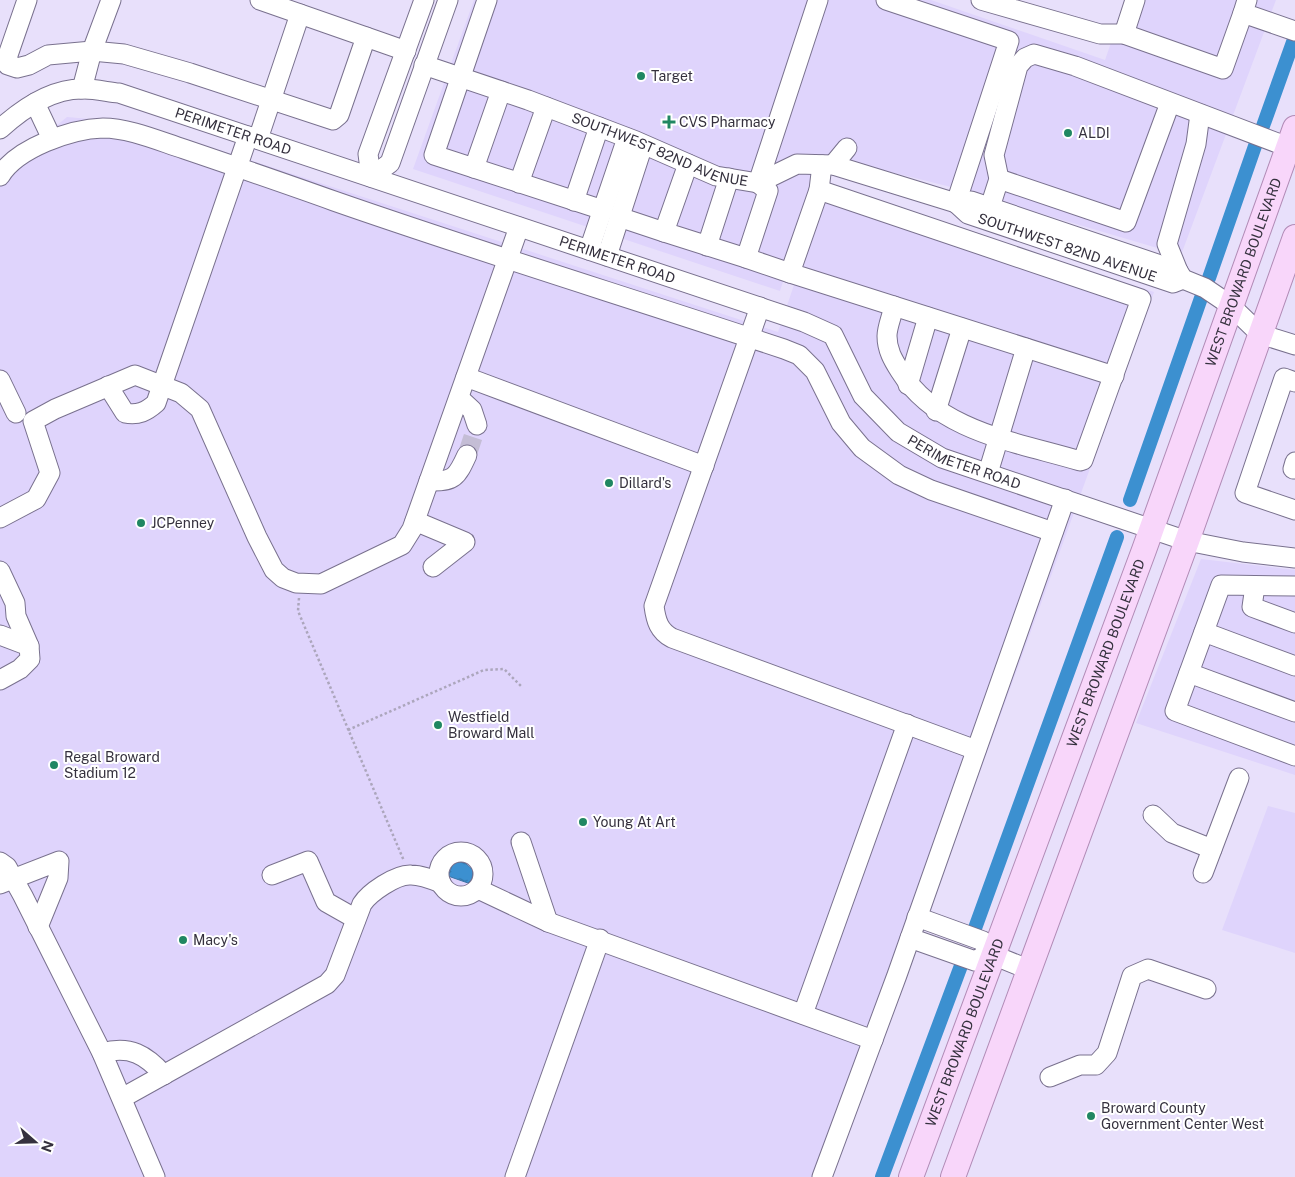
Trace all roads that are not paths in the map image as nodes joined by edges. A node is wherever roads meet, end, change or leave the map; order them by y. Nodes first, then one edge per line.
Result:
1 (27, 0) edge
2 (111, 0) edge
3 (260, 0) edge
4 (424, 0) edge
5 (448, 0) edge
6 (487, 0) edge
7 (818, 0) edge
8 (886, 0) edge
9 (981, 0) edge
10 (1135, 0) edge
11 (1245, 6) edge
12 (300, 14) junction
13 (416, 22) junction
14 (1295, 31) edge
15 (1124, 34) junction
16 (435, 36) junction
17 (366, 37) junction
18 (92, 51) junction
19 (406, 51) junction
20 (424, 65) junction
21 (460, 77) junction
22 (82, 89) junction
23 (501, 91) junction
24 (270, 100) junction
25 (35, 103) junction
26 (1170, 103) junction
27 (546, 107) junction
28 (1200, 114) junction
29 (599, 127) junction
30 (0, 129) edge
31 (1292, 137) edge
32 (253, 138) junction
33 (52, 140) junction
34 (635, 141) junction
35 (847, 148) dead end
36 (688, 164) junction
37 (828, 165) junction
38 (238, 167) junction
39 (474, 168) junction
40 (0, 176) edge
41 (371, 177) junction
42 (729, 178) junction
43 (999, 179) junction
44 (519, 183) junction
45 (758, 183) junction
46 (819, 190) junction
47 (574, 201) junction
48 (956, 203) junction
49 (990, 207) junction
50 (611, 214) junction
51 (1126, 222) junction
52 (519, 227) junction
53 (664, 232) junction
54 (1295, 237) edge
55 (1070, 240) junction
56 (707, 246) junction
57 (1117, 248) junction
58 (598, 253) junction
59 (746, 258) junction
60 (507, 260) junction
61 (790, 274) junction
62 (1180, 275) junction
63 (1230, 305) junction
64 (894, 306) junction
65 (760, 307) junction
66 (928, 317) junction
67 (962, 328) junction
68 (1260, 334) junction
69 (749, 338) junction
70 (1295, 345) edge
71 (1026, 348) junction
72 (1114, 376) junction
73 (466, 377) junction
74 (0, 380) edge
75 (1295, 382) edge
76 (908, 385) junction
77 (108, 386) junction
78 (163, 386) junction
79 (459, 398) junction
80 (936, 411) junction
81 (16, 414) edge
82 (477, 425) dead end
83 (1000, 437) junction
84 (467, 455) tunnel mouth
85 (1295, 462) edge
86 (704, 466) junction
87 (1295, 469) edge
88 (988, 473) junction
89 (429, 481) junction
90 (1065, 499) junction
91 (1295, 510) edge
92 (0, 518) edge
93 (415, 521) junction
94 (1152, 528) junction
95 (1053, 532) junction
96 (1187, 541) junction
97 (1295, 558) edge
98 (433, 567) dead end
99 (0, 571) edge
100 (1255, 586) junction
101 (1295, 586) edge
102 (1295, 623) edge
103 (1204, 632) junction
104 (0, 635) edge
105 (29, 646) junction
106 (1295, 666) edge
107 (1189, 673) junction
108 (0, 680) edge
109 (1295, 712) edge
110 (907, 724) junction
111 (976, 750) junction
112 (1295, 756) edge
113 (1239, 778) dead end
114 (1153, 815) dead end
115 (521, 842) dead end
116 (1212, 849) junction
117 (0, 862) edge
118 (1203, 873) dead end
119 (272, 875) dead end
120 (7, 881) edge
121 (441, 883) junction
122 (478, 889) junction
123 (917, 917) junction
124 (356, 919) junction
125 (548, 922) junction
126 (38, 926) junction
127 (910, 938) junction
128 (600, 939) junction
129 (991, 954) junction
130 (1030, 970) junction
131 (1206, 989) dead end
132 (803, 1014) junction
133 (873, 1040) junction
134 (102, 1053) junction
135 (164, 1075) junction
136 (1050, 1077) dead end
137 (122, 1098) junction
138 (154, 1177) edge
139 (516, 1177) edge
140 (822, 1177) edge
141 (911, 1177) edge
142 (953, 1177) edge

1 - 18 street
2 - 18 street
3 - 12 street
4 - 13 street
5 - 16 street
6 - 21 street
7 - 45 street
8 - 48 street
9 - 15 street
10 - 15 street
11 - 14 street
11 - 15 street
12 - 17 street
12 - 24 street
13 - 16 street
13 - 19 street
16 - 20 street
17 - 19 street
17 - 24 street
18 - 22 street
18 - 24 street
19 - 41 street
20 - 21 street, SOUTHWEST 82ND AVENUE
20 - 41 street
21 - 23 street, SOUTHWEST 82ND AVENUE
21 - 39 street
22 - 25 street, PERIMETER ROAD
22 - 32 street, PERIMETER ROAD
23 - 27 street, SOUTHWEST 82ND AVENUE
23 - 39 street
24 - 32 street
25 - 30 street, PERIMETER ROAD
25 - 33 street
26 - 28 street
26 - 43 street
26 - 51 street
27 - 29 street, SOUTHWEST 82ND AVENUE
27 - 44 street
28 - 31 street
28 - 62 street
29 - 34 street, SOUTHWEST 82ND AVENUE
29 - 47 street
31 - 63 main road, WEST BROWARD BOULEVARD
32 - 38 street
32 - 41 street, PERIMETER ROAD
33 - 38 street
33 - 40 street
34 - 36 street, SOUTHWEST 82ND AVENUE
34 - 50 street
35 - 37 street
36 - 42 street, SOUTHWEST 82ND AVENUE
36 - 53 street
37 - 45 street, SOUTHWEST 82ND AVENUE
37 - 46 street
37 - 48 street, SOUTHWEST 82ND AVENUE
38 - 60 street
38 - 78 street
39 - 44 street
41 - 52 street, PERIMETER ROAD
42 - 45 street, SOUTHWEST 82ND AVENUE
42 - 56 street
43 - 49 street
43 - 51 street
44 - 47 street
45 - 59 street
46 - 61 street
46 - 72 street
47 - 50 street
48 - 49 street, SOUTHWEST 82ND AVENUE
48 - 55 street, SOUTHWEST 82ND AVENUE
49 - 55 street, SOUTHWEST 82ND AVENUE
50 - 53 street
50 - 58 street
51 - 57 street
52 - 58 street, PERIMETER ROAD
52 - 60 street
53 - 56 street
54 - 68 main road
55 - 57 street, SOUTHWEST 82ND AVENUE
55 - 62 street, SOUTHWEST 82ND AVENUE
56 - 59 street
57 - 62 street, SOUTHWEST 82ND AVENUE
58 - 65 street, PERIMETER ROAD
59 - 61 street
60 - 69 street
60 - 73 street
61 - 64 street
62 - 63 street, SOUTHWEST 82ND AVENUE
63 - 68 street, SOUTHWEST 82ND AVENUE
63 - 94 main road, WEST BROWARD BOULEVARD
64 - 66 street
64 - 76 street
65 - 69 street
65 - 88 street, PERIMETER ROAD
66 - 67 street
66 - 76 street
67 - 71 street
67 - 80 street
68 - 70 street
68 - 96 main road
69 - 86 street
69 - 95 street
71 - 72 street
71 - 83 street
72 - 83 street
73 - 79 street
73 - 86 street
74 - 81 street
75 - 91 street
76 - 80 street
77 - 78 street
77 - 78 street
77 - 81 street
78 - 93 street
79 - 82 street
79 - 89 street
80 - 83 street
81 - 92 street
83 - 88 street
84 - 89 street
85 - 87 street
86 - 110 street
88 - 90 street, PERIMETER ROAD
89 - 93 street
90 - 94 street, PERIMETER ROAD
90 - 95 street
93 - 98 street
94 - 96 street, PERIMETER ROAD
94 - 129 main road, WEST BROWARD BOULEVARD
95 - 111 street
96 - 97 street, PERIMETER ROAD
96 - 130 main road
99 - 105 street
100 - 101 street
100 - 102 street
100 - 103 street
103 - 106 street
103 - 107 street
104 - 105 street
105 - 108 street
107 - 109 street
107 - 112 street
110 - 111 street
110 - 132 street
111 - 123 street
113 - 116 street
114 - 116 street
115 - 125 street
116 - 118 street
117 - 120 street
119 - 124 street
120 - 126 street
120 - 126 street
121 - 122 street
121 - 122 street
121 - 124 street
122 - 125 street
123 - 127 street
123 - 129 street
124 - 135 street
125 - 128 street
126 - 134 street
127 - 129 street
127 - 133 street
128 - 132 street
128 - 139 street
129 - 130 street
129 - 141 main road, WEST BROWARD BOULEVARD
130 - 142 main road
131 - 136 street
132 - 133 street
133 - 140 street
134 - 135 street
134 - 137 street
135 - 137 street
137 - 138 street

